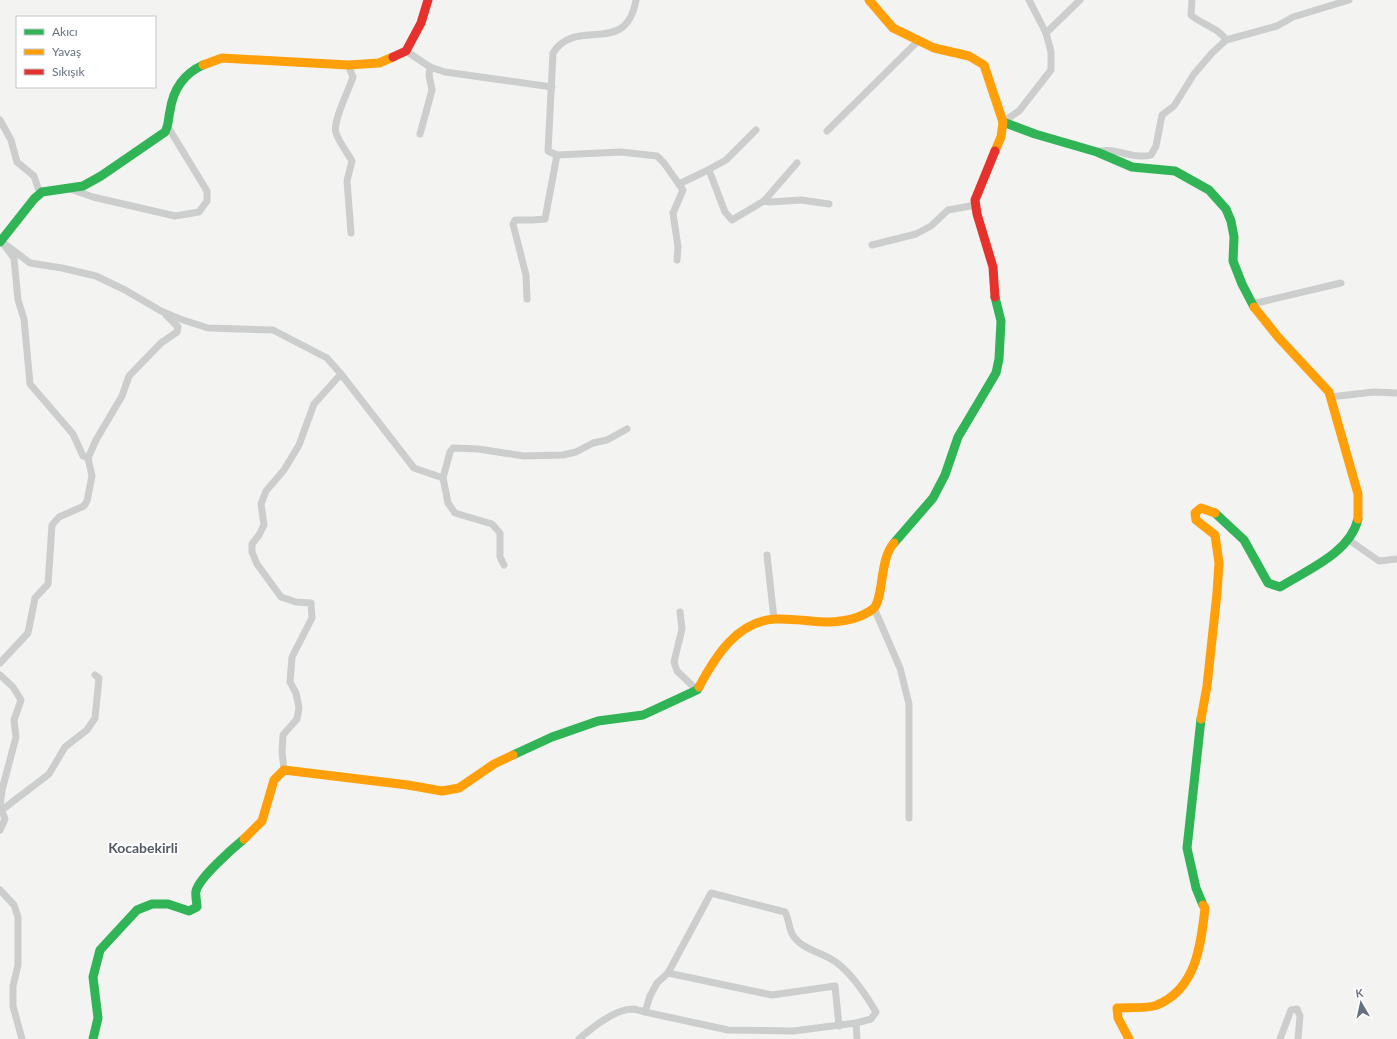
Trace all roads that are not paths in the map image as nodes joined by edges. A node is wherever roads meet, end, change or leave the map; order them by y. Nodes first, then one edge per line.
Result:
1 (428, 0) edge
2 (636, 0) edge
3 (869, 0) edge
4 (1029, 0) edge
5 (1080, 0) edge
6 (1192, 0) edge
7 (1349, 0) edge
8 (1046, 33) junction
9 (919, 40) junction
10 (1226, 40) junction
11 (406, 51) junction
12 (348, 65) junction
13 (430, 67) junction
14 (552, 87) junction
15 (0, 120) edge
16 (1003, 122) junction
17 (168, 127) junction
18 (756, 130) dead end
19 (827, 131) dead end
20 (420, 134) dead end
21 (1097, 152) junction
22 (556, 155) junction
23 (797, 163) dead end
24 (709, 170) junction
25 (679, 184) junction
26 (70, 189) junction
27 (42, 192) junction
28 (764, 201) junction
29 (829, 204) dead end
30 (976, 205) junction
31 (351, 233) dead end
32 (1, 242) edge
33 (872, 245) dead end
34 (676, 260) dead end
35 (1341, 283) dead end
36 (527, 299) dead end
37 (1252, 304) junction
38 (161, 311) junction
39 (341, 374) junction
40 (1397, 393) edge
41 (1330, 397) junction
42 (627, 429) dead end
43 (88, 458) junction
44 (443, 478) junction
45 (1349, 540) junction
46 (767, 555) dead end
47 (1397, 559) edge
48 (504, 565) dead end
49 (874, 608) junction
50 (680, 612) dead end
51 (774, 619) junction
52 (0, 663) edge
53 (0, 675) edge
54 (95, 675) dead end
55 (697, 690) junction
56 (284, 770) junction
57 (2, 810) junction
58 (909, 818) dead end
59 (0, 830) edge
60 (0, 890) edge
61 (668, 973) junction
62 (645, 1012) junction
63 (856, 1024) junction
64 (839, 1026) junction
65 (22, 1039) edge
66 (93, 1039) edge
67 (579, 1039) edge
68 (857, 1039) edge
69 (1129, 1039) edge
70 (1280, 1039) edge
71 (1298, 1039) edge

1 - 11 street
2 - 14 street
3 - 9 street
4 - 8 street
5 - 8 street
6 - 10 street
7 - 10 street
8 - 16 street
9 - 16 street
9 - 19 street
10 - 21 street
11 - 12 street
11 - 13 street
12 - 17 street
12 - 31 street
13 - 14 street
13 - 20 street
14 - 22 street
15 - 27 street
16 - 21 street
16 - 30 street
17 - 26 street
17 - 26 street
18 - 24 street
21 - 37 street
22 - 25 street
22 - 36 street
23 - 28 street
24 - 25 street
24 - 28 street
25 - 34 street
26 - 27 street
27 - 32 street
28 - 29 street
30 - 33 street
30 - 49 street
32 - 38 street
32 - 43 street
35 - 37 street
37 - 41 street
38 - 39 street
38 - 43 street
39 - 44 street
39 - 56 street
40 - 41 street
41 - 45 street
42 - 44 street
43 - 52 street
44 - 48 street
45 - 47 street
45 - 69 street
46 - 51 street
49 - 51 street
49 - 58 street
50 - 55 street
51 - 55 street
53 - 57 street
54 - 57 street
55 - 56 street
56 - 66 street
57 - 59 street
60 - 65 street
61 - 62 street
61 - 63 street
61 - 64 street
62 - 64 street
62 - 67 street
63 - 64 street
63 - 68 street
70 - 71 street

